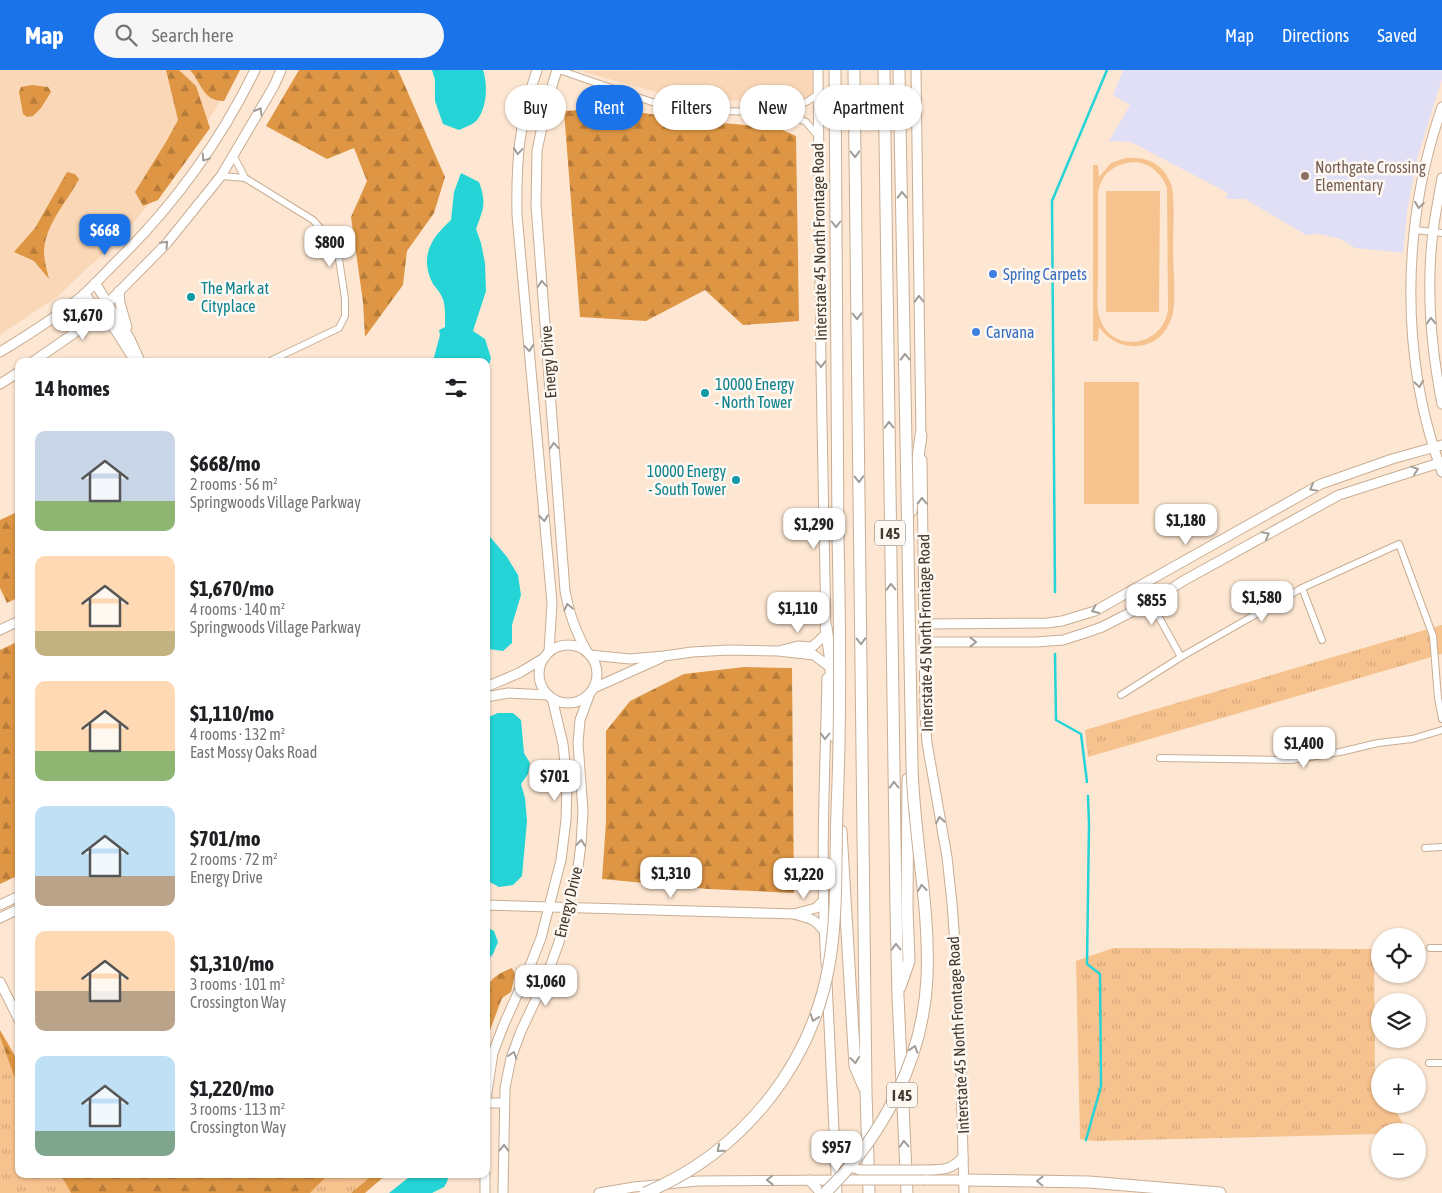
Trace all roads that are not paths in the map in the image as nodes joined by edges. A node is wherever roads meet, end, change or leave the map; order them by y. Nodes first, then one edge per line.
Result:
1 (255, 70) edge
2 (281, 70) edge
3 (537, 70) edge
4 (558, 70) edge
5 (818, 70) edge
6 (835, 70) edge
7 (854, 70) edge
8 (884, 70) edge
9 (899, 70) edge
10 (916, 70) edge
11 (818, 85) edge
12 (1442, 107) edge
13 (740, 111) edge
14 (805, 122) edge
15 (818, 130) edge
16 (818, 136) junction
17 (233, 155) junction
18 (221, 176) junction
19 (245, 178) junction
20 (1442, 178) edge
21 (1415, 230) junction
22 (1437, 232) edge
23 (95, 283) junction
24 (119, 291) junction
25 (84, 294) junction
26 (107, 304) junction
27 (100, 312) junction
28 (130, 339) junction
29 (0, 352) edge
30 (1434, 353) junction
31 (1415, 356) junction
32 (38, 358) edge
33 (133, 358) edge
34 (139, 358) edge
35 (276, 358) edge
36 (15, 375) edge
37 (0, 384) edge
38 (1442, 404) edge
39 (921, 435) junction
40 (1438, 446) edge
41 (1440, 462) edge
42 (1442, 472) edge
43 (1332, 480) junction
44 (1339, 495) junction
45 (1237, 531) junction
46 (1244, 547) junction
47 (1141, 585) junction
48 (1302, 588) junction
49 (1151, 602) junction
50 (15, 623) edge
51 (924, 624) junction
52 (0, 630) edge
53 (826, 631) junction
54 (1322, 640) dead end
55 (924, 642) junction
56 (778, 651) junction
57 (589, 654) junction
58 (546, 655) junction
59 (664, 656) junction
60 (1181, 657) junction
61 (827, 665) junction
62 (490, 685) edge
63 (592, 691) junction
64 (1120, 695) dead end
65 (490, 696) edge
66 (550, 697) junction
67 (1442, 718) edge
68 (1442, 730) edge
69 (1160, 758) dead end
70 (1442, 847) edge
71 (1425, 848) dead end
72 (15, 898) edge
73 (823, 901) junction
74 (0, 904) edge
75 (490, 905) edge
76 (548, 907) junction
77 (567, 907) junction
78 (15, 911) edge
79 (794, 914) junction
80 (0, 918) edge
81 (824, 931) junction
82 (1430, 948) dead end
83 (1442, 948) edge
84 (0, 982) edge
85 (898, 996) junction
86 (15, 1012) edge
87 (1428, 1063) dead end
88 (1442, 1064) edge
89 (490, 1074) edge
90 (866, 1092) junction
91 (490, 1101) edge
92 (504, 1103) junction
93 (836, 1155) junction
94 (963, 1157) junction
95 (486, 1178) edge
96 (809, 1180) junction
97 (837, 1180) junction
98 (964, 1180) junction
99 (485, 1193) edge
100 (503, 1193) edge
101 (599, 1193) edge
102 (645, 1193) edge
103 (821, 1193) edge
104 (825, 1193) edge
105 (837, 1193) edge
106 (869, 1193) edge
107 (907, 1193) edge
108 (964, 1193) edge
109 (1220, 1193) edge

1 -> 23 street
17 -> 2 street
3 -> 58 street, Energy Drive
4 - 13 street
57 -> 4 street, Energy Drive
5 - 11 street, Interstate 45 North Frontage Road
6 -> 102 highway, bridge
7 -> 90 highway, I 45
85 -> 8 highway, I 45
104 -> 9 highway, bridge
39 -> 10 street, Interstate 45 North Frontage Road
12 -> 21 street
14 - 16 street
15 - 16 street, Interstate 45 North Frontage Road
16 -> 53 street, Interstate 45 North Frontage Road
17 - 18 street
17 - 19 street
18 - 19 street
24 -> 18 street
19 - 35 street
20 - 22 street
21 - 22 street
21 - 31 street
30 -> 22 street
23 - 25 street
23 - 26 street
24 - 26 street
24 - 28 street
25 - 27 street
25 - 29 street
26 - 27 street
26 - 28 street
27 - 32 street
27 - 33 street
28 - 34 street
30 - 31 street
30 - 38 street
31 -> 40 street
36 - 37 street
51 -> 39 street, Interstate 45 North Frontage Road
39 - 85 highway
40 - 41 street
40 - 43 street
41 - 42 street
44 -> 41 street
43 - 44 street
43 -> 45 street
46 -> 44 street
45 - 46 street
45 - 47 street
46 - 49 street
47 - 49 street
47 -> 51 street
48 - 54 street
48 - 60 street
48 - 67 street
55 -> 49 street
49 - 60 street
50 - 52 street
51 - 55 street, Interstate 45 North Frontage Road
53 - 56 street
53 - 61 street, Interstate 45 North Frontage Road
53 -> 90 highway
94 -> 55 street, Interstate 45 North Frontage Road
56 - 59 street
56 - 61 street
57 - 58 street
57 - 59 street
57 - 63 street
58 - 62 street
58 - 66 street
59 - 63 street
60 - 64 street
61 -> 73 street, Interstate 45 North Frontage Road
63 - 66 street
77 -> 63 street, Energy Drive
65 - 66 street
66 - 76 street, Energy Drive
68 - 69 street
70 - 71 street
72 - 74 street
73 - 79 street
73 - 81 street, Interstate 45 North Frontage Road
75 - 76 street
76 - 77 street
76 - 89 street, Energy Drive
77 - 79 street
92 -> 77 street, Energy Drive
78 - 80 street
79 - 81 street
81 - 93 street, Interstate 45 North Frontage Road
82 - 83 street
84 - 86 street
107 -> 85 highway, I 45
87 - 88 street
90 - 106 highway, I 45
91 - 92 street, Energy Drive
100 -> 92 street, Energy Drive
93 - 94 street, bridge
93 - 97 street, Interstate 45 North Frontage Road
94 - 98 street, Interstate 45 North Frontage Road
95 - 99 street
96 - 97 street
96 -> 101 street
96 - 103 street
97 - 98 street, bridge
97 - 105 street, Interstate 45 North Frontage Road
98 - 108 street, Interstate 45 North Frontage Road
109 -> 98 highway

